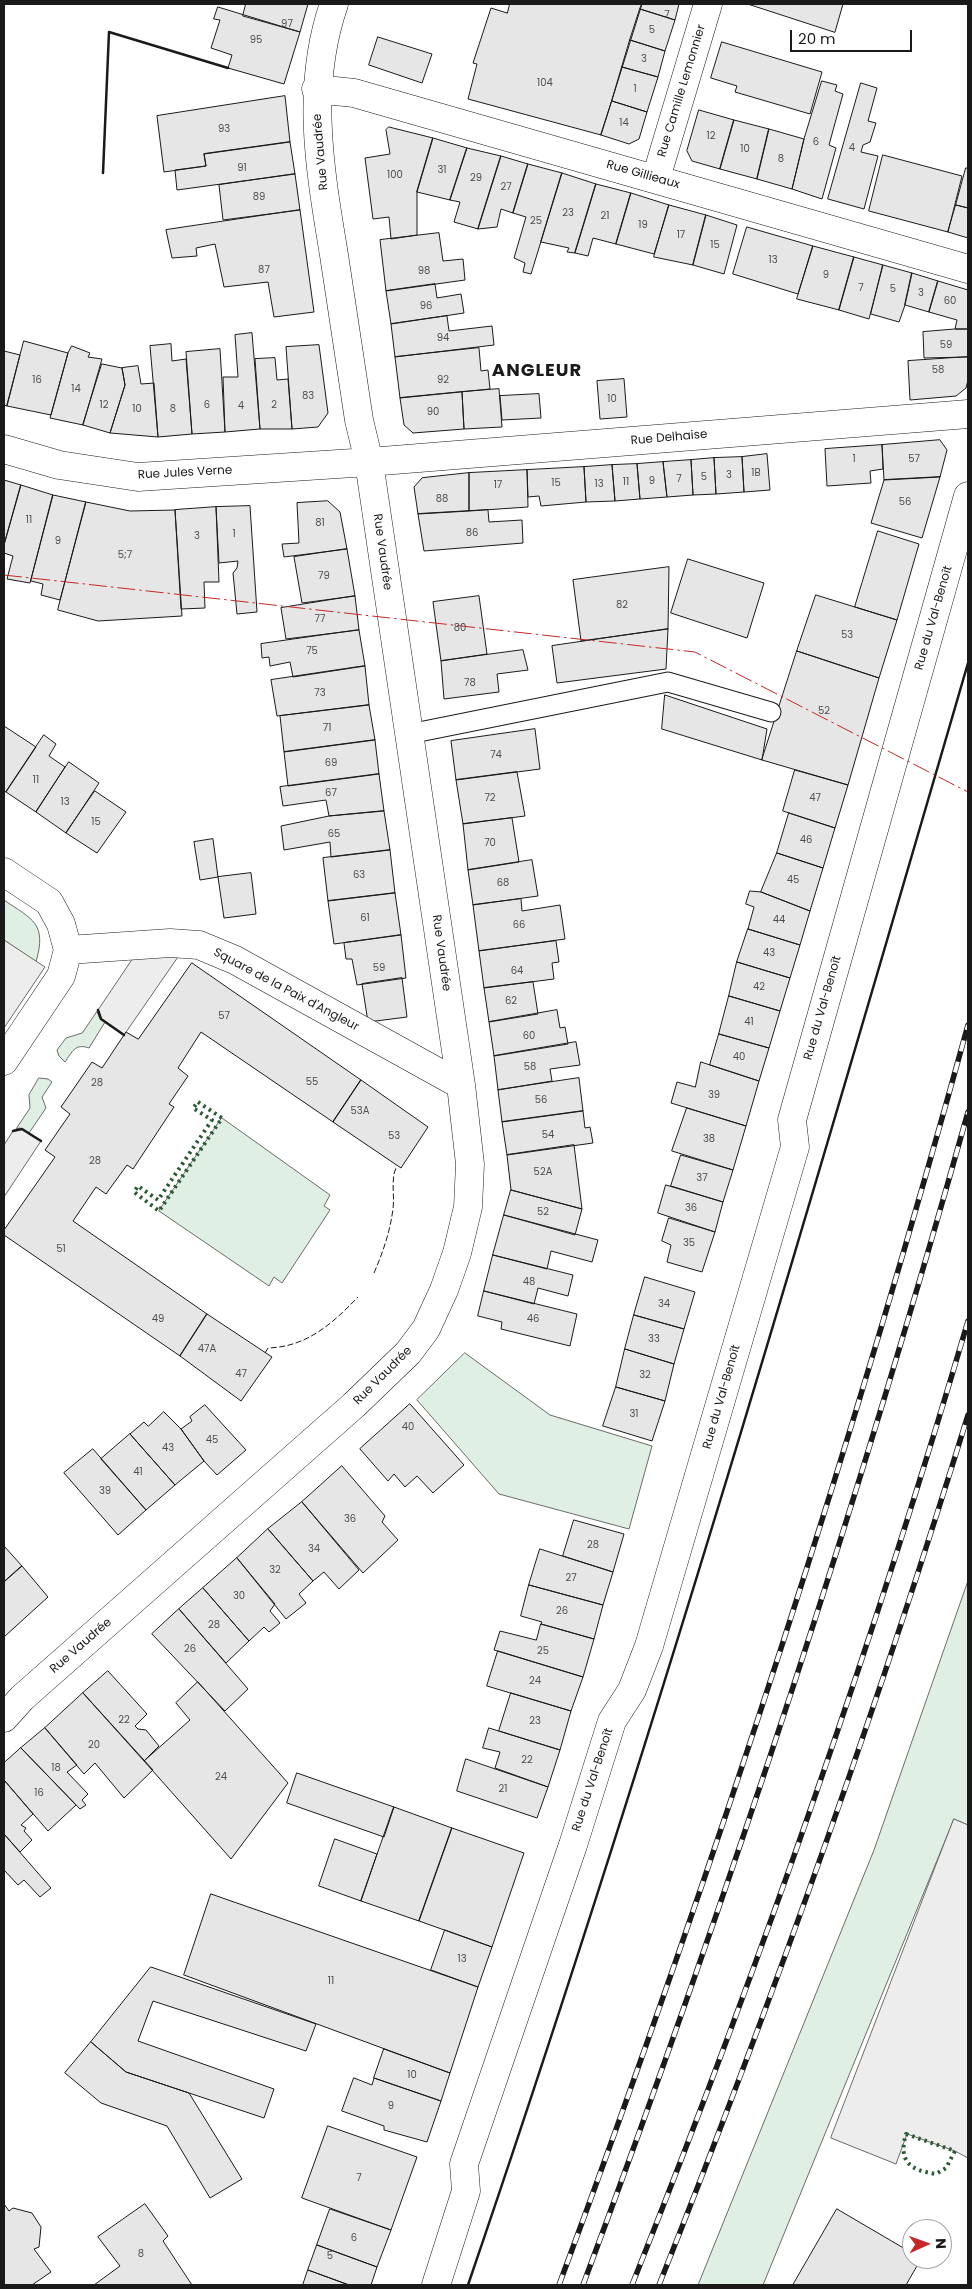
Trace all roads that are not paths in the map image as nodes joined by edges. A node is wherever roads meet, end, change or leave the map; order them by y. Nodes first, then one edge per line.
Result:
1 (334, 4) edge
2 (708, 4) edge
3 (316, 89) junction
4 (656, 178) junction
5 (968, 269) edge
6 (968, 414) edge
7 (4, 449) edge
8 (369, 462) junction
9 (968, 496) edge
10 (771, 712) dead end
11 (410, 734) junction
12 (4, 872) edge
13 (68, 950) junction
14 (4, 1061) edge
15 (461, 1085) junction
16 (4, 1718) edge
17 (436, 2285) edge

1 - 3 street, Rue Vaudrée
2 - 4 street, Rue Camille Lemonnier
3 - 4 street, Rue Gillieaux
3 - 8 street, Rue Vaudrée
4 - 5 street, Rue Gillieaux
6 - 8 street, Rue Delhaise
7 - 8 street, Rue Jules Verne
8 - 11 street, Rue Vaudrée
9 - 17 street, Rue du Val-Benoît
10 - 11 lane
11 - 15 street, Rue Vaudrée
12 - 13 street
13 - 14 street
13 - 15 street, Square de la Paix d'Angleur
15 - 16 street, Rue Vaudrée

